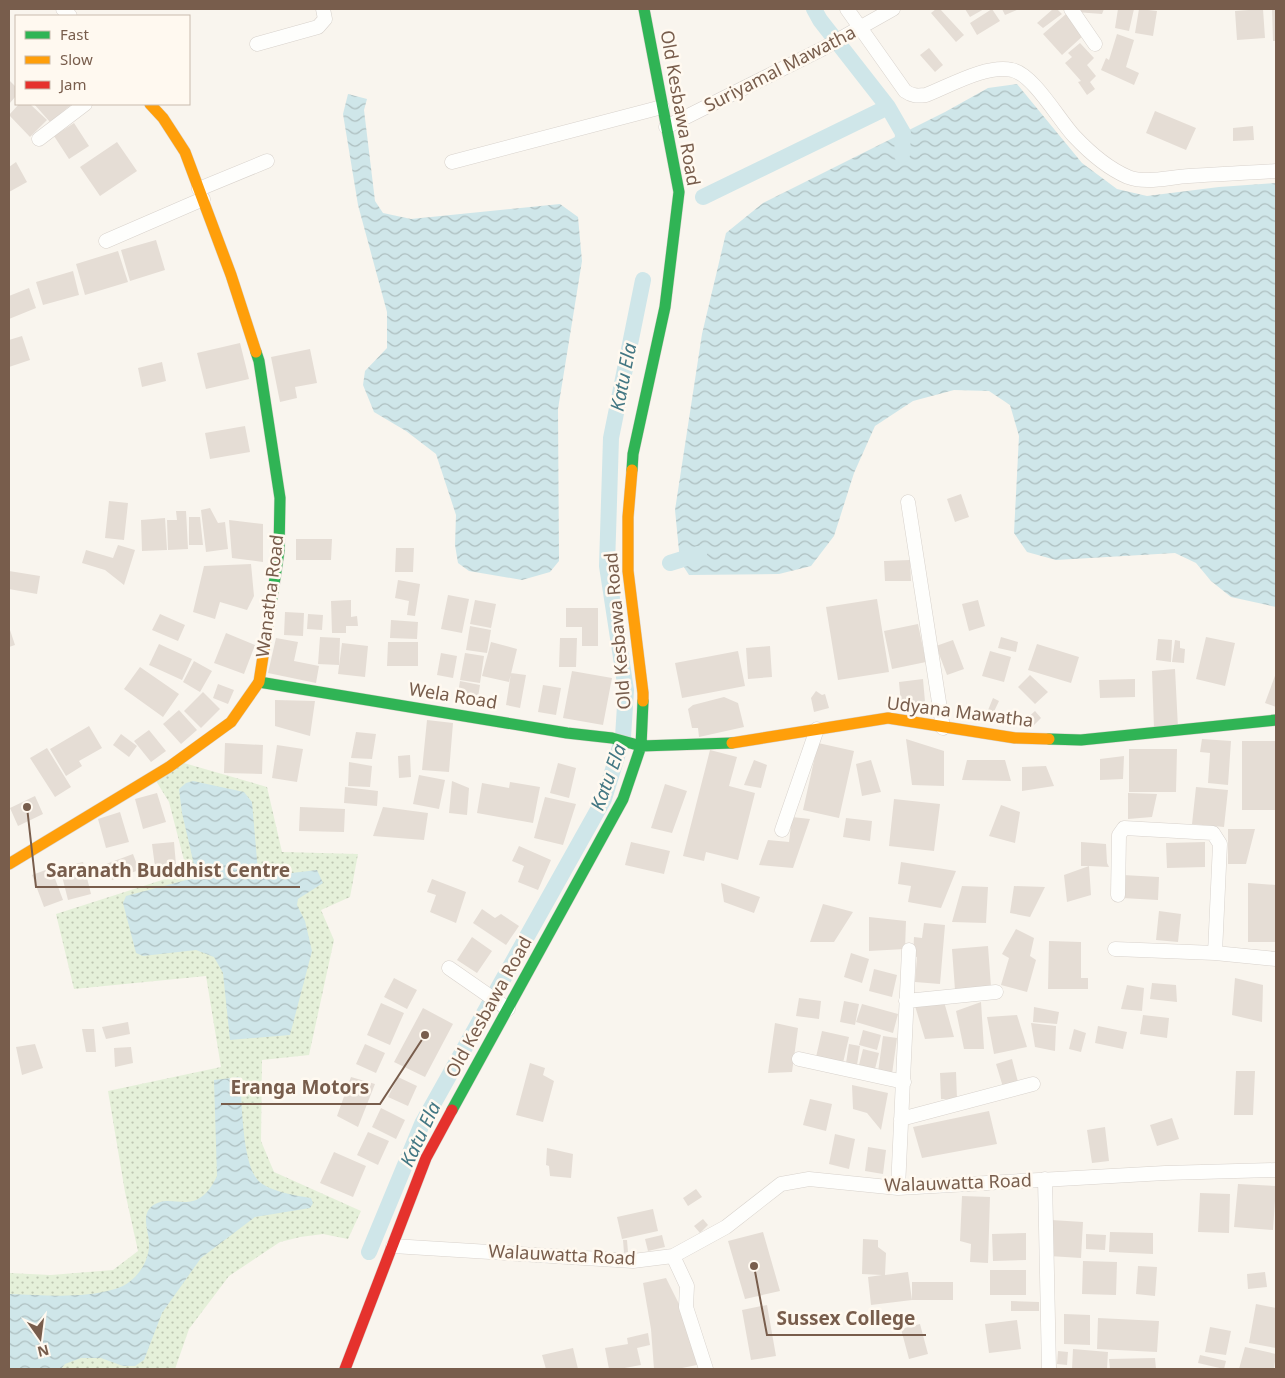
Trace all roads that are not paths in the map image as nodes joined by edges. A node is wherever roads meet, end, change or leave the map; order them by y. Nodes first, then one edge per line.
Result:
1 (323, 9) edge
2 (644, 9) edge
3 (846, 9) edge
4 (893, 9) edge
5 (1071, 9) edge
6 (857, 30) junction
7 (257, 44) dead end
8 (1095, 44) dead end
9 (84, 105) edge
10 (151, 105) edge
11 (662, 107) junction
12 (666, 127) junction
13 (39, 138) dead end
14 (267, 162) dead end
15 (452, 162) dead end
16 (1276, 171) edge
17 (201, 194) junction
18 (106, 241) dead end
19 (908, 502) dead end
20 (259, 682) junction
21 (1276, 720) edge
22 (816, 728) junction
23 (943, 728) junction
24 (636, 745) junction
25 (782, 830) dead end
26 (9, 864) edge
27 (1118, 895) dead end
28 (1115, 949) dead end
29 (909, 950) dead end
30 (1215, 953) junction
31 (1276, 959) edge
32 (449, 968) dead end
33 (996, 992) dead end
34 (906, 1000) junction
35 (508, 1009) junction
36 (799, 1060) dead end
37 (904, 1082) junction
38 (1033, 1084) dead end
39 (901, 1119) junction
40 (1276, 1170) edge
41 (1045, 1180) junction
42 (898, 1188) junction
43 (393, 1246) junction
44 (673, 1256) junction
45 (345, 1369) edge
46 (706, 1369) edge
47 (1049, 1369) edge

1 - 7 street
2 - 11 street, Old Kesbawa Road
3 - 6 street
4 - 6 street, Suriyamal Mawatha
5 - 8 street
6 - 12 street, Suriyamal Mawatha
6 - 16 street
9 - 13 street
10 - 17 street, Wanatha Road
11 - 12 street, Old Kesbawa Road
11 - 15 street
12 - 24 street, Old Kesbawa Road
14 - 17 street
17 - 18 street
17 - 20 street, Wanatha Road
19 - 23 street
20 - 24 street, Wela Road
20 - 26 street, Wanatha Road
21 - 23 street, Udyana Mawatha
22 - 23 street, Udyana Mawatha
22 - 24 street, Udyana Mawatha
22 - 25 street
24 - 35 street, Old Kesbawa Road
27 - 30 street
28 - 30 street
29 - 34 street
30 - 31 street
32 - 35 street
33 - 34 street
34 - 37 street
35 - 43 street, Old Kesbawa Road
36 - 37 street
37 - 39 street
38 - 39 street
39 - 42 street
40 - 41 street, Walauwatta Road
41 - 42 street, Walauwatta Road
41 - 47 street
42 - 44 street, Walauwatta Road
43 - 44 street, Walauwatta Road
43 - 45 street, Old Kesbawa Road
44 - 46 street

